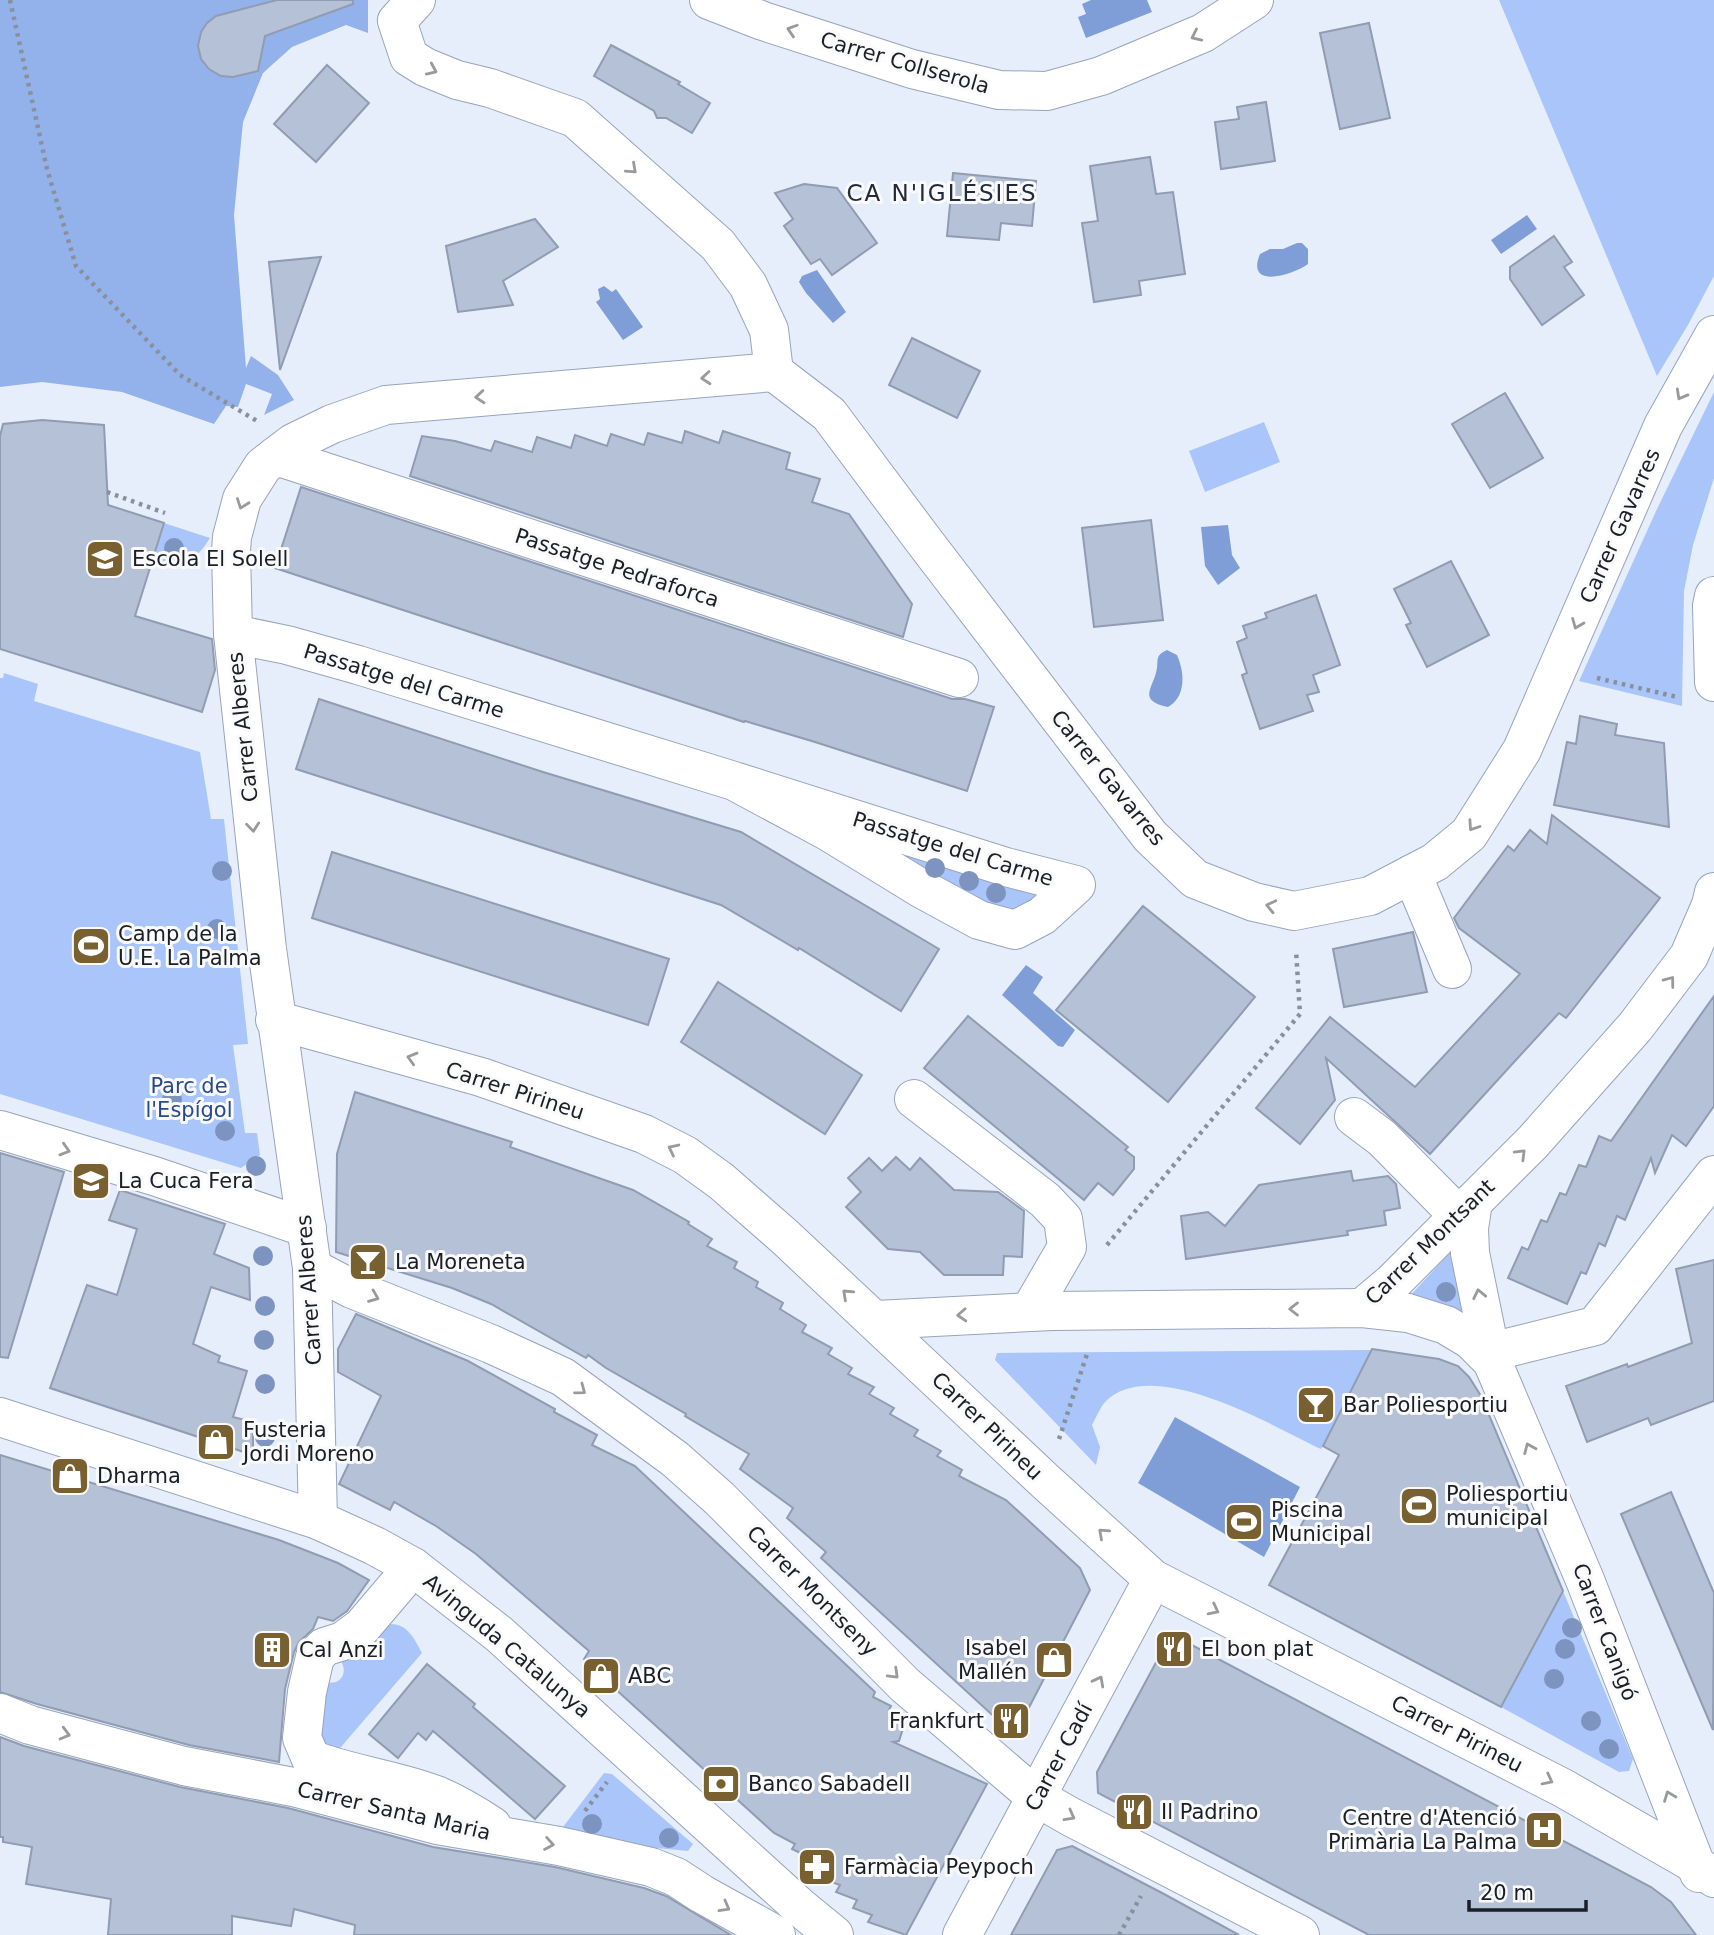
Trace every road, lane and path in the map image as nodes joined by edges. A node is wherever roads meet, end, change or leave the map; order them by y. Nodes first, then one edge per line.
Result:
1 (10, 0) edge
2 (416, 0) edge
3 (709, 0) edge
4 (1254, 0) edge
5 (1714, 335) edge
6 (774, 372) junction
7 (285, 449) junction
8 (107, 492) dead end
9 (165, 513) dead end
10 (1714, 596) edge
11 (233, 634) junction
12 (1559, 669) junction
13 (959, 678) dead end
14 (1701, 691) edge
15 (734, 781) junction
16 (1412, 874) junction
17 (1714, 892) edge
18 (1294, 911) junction
19 (1452, 969) dead end
20 (275, 1020) junction
21 (914, 1099) dead end
22 (1354, 1117) dead end
23 (0, 1130) edge
24 (1714, 1175) edge
25 (1466, 1209) junction
26 (307, 1228) junction
27 (1104, 1248) dead end
28 (312, 1268) junction
29 (1362, 1308) junction
30 (1030, 1311) junction
31 (876, 1320) junction
32 (1089, 1347) dead end
33 (1491, 1356) junction
34 (0, 1417) edge
35 (1045, 1481) junction
36 (318, 1520) junction
37 (413, 1567) junction
38 (1153, 1579) junction
39 (0, 1713) edge
40 (631, 1751) junction
41 (1036, 1797) junction
42 (512, 1838) junction
43 (559, 1846) junction
44 (1704, 1871) edge
45 (1146, 1886) dead end
46 (1714, 1904) edge
47 (776, 1935) edge
48 (834, 1935) edge
49 (962, 1935) edge
50 (1119, 1935) edge
51 (1300, 1935) edge

1 - 7 path
2 -> 6 street
4 -> 3 street, Carrer Collserola
5 -> 12 street, Carrer Gavarres
6 -> 7 street, Carrer Alberes
18 -> 6 street, Carrer Gavarres
7 -> 11 street, Carrer Alberes
7 - 13 street, Passatge Pedraforca
8 - 9 path
10 - 14 street
11 - 15 street, Passatge del Carme
11 -> 20 street, Carrer Alberes
12 - 14 path
12 -> 16 street, Carrer Gavarres
15 - 15 street, Passatge del Carme
16 - 18 street, Carrer Gavarres
16 - 19 street
25 -> 17 street, Carrer Montsant
18 - 27 path
20 - 26 street, Carrer Alberes
31 -> 20 street, Carrer Pirineu
21 - 30 street
22 - 25 street
23 -> 26 street
24 - 33 street
25 - 29 street, Carrer Montsant
33 -> 25 street, Carrer Canigó
26 - 28 street, Carrer Alberes
28 - 36 street, Carrer Alberes
28 -> 41 street, Carrer Montseny
29 -> 30 street, Carrer Montsant
29 - 33 street, Carrer Canigó
30 -> 31 street, Carrer Montsant
31 - 35 street, Carrer Pirineu
32 - 35 path
44 -> 33 street, Carrer Canigó
34 - 36 street, Avinguda Catalunya
38 -> 35 street, Carrer Pirineu
36 - 37 street, Avinguda Catalunya
37 - 40 street, Avinguda Catalunya
37 - 42 street
41 -> 38 street, Carrer Cadí
38 -> 44 street, Carrer Pirineu
39 -> 42 street, Carrer Santa Maria
40 - 43 path
40 - 48 street, Avinguda Catalunya
41 - 49 street, Carrer Cadí
41 -> 51 street, Carrer Montseny
42 -> 43 street, Carrer Santa Maria
43 -> 47 street, Carrer Santa Maria
44 - 46 street, Carrer Canigó
45 - 50 path

